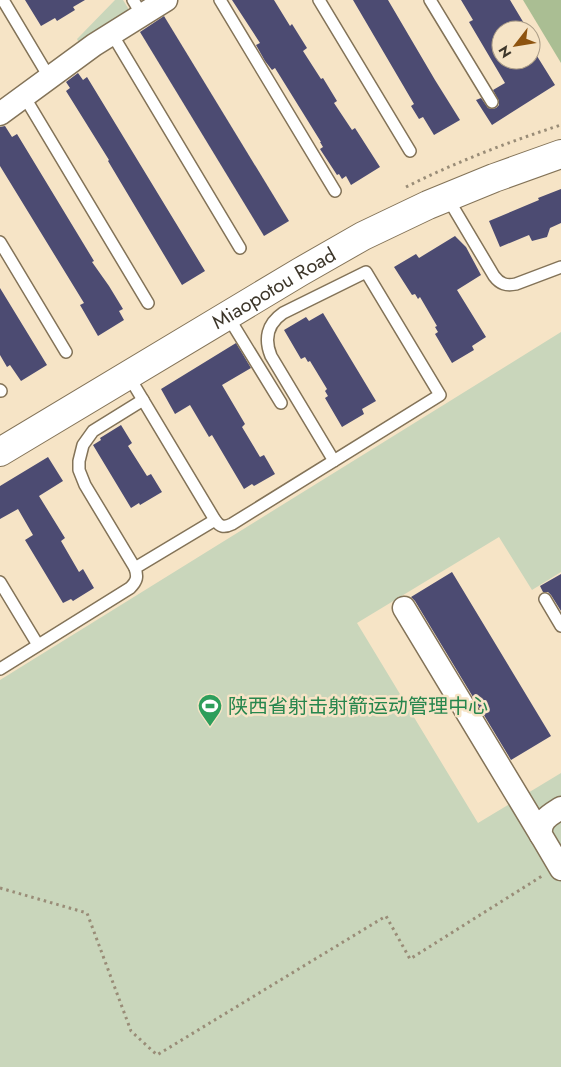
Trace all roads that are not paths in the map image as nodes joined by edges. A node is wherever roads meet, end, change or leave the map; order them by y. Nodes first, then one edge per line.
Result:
1 (3, 0) edge
2 (166, 0) edge
3 (220, 0) edge
4 (319, 0) edge
5 (430, 0) edge
6 (138, 7) edge
7 (112, 34) junction
8 (49, 77) junction
9 (24, 96) junction
10 (492, 102) dead end
11 (0, 114) edge
12 (410, 151) dead end
13 (561, 154) edge
14 (335, 191) dead end
15 (446, 197) junction
16 (0, 242) edge
17 (240, 248) dead end
18 (561, 267) edge
19 (148, 303) dead end
20 (228, 315) junction
21 (66, 352) dead end
22 (128, 375) junction
23 (143, 400) junction
24 (281, 403) dead end
25 (0, 452) edge
26 (334, 461) junction
27 (215, 520) junction
28 (135, 568) junction
29 (0, 582) edge
30 (545, 599) dead end
31 (404, 608) dead end
32 (561, 626) edge
33 (38, 645) junction
34 (0, 668) edge
35 (561, 808) edge
36 (541, 835) junction
37 (560, 867) edge

1 - 8 lane
2 - 6 street
3 - 14 lane
4 - 12 lane
5 - 10 lane
6 - 7 street
7 - 8 street
7 - 17 lane
8 - 9 street
9 - 11 street
9 - 19 lane
13 - 15 street, Miaopotou Road
15 - 18 lane
15 - 20 street, Miaopotou Road
16 - 21 lane
20 - 22 street, Miaopotou Road
20 - 24 lane
22 - 23 lane
22 - 25 street, Miaopotou Road
23 - 27 lane
23 - 28 lane
26 - 26 lane
26 - 27 lane
27 - 28 lane
28 - 33 lane
29 - 33 lane
30 - 32 lane
31 - 36 street
33 - 34 lane
35 - 36 street
36 - 37 street

